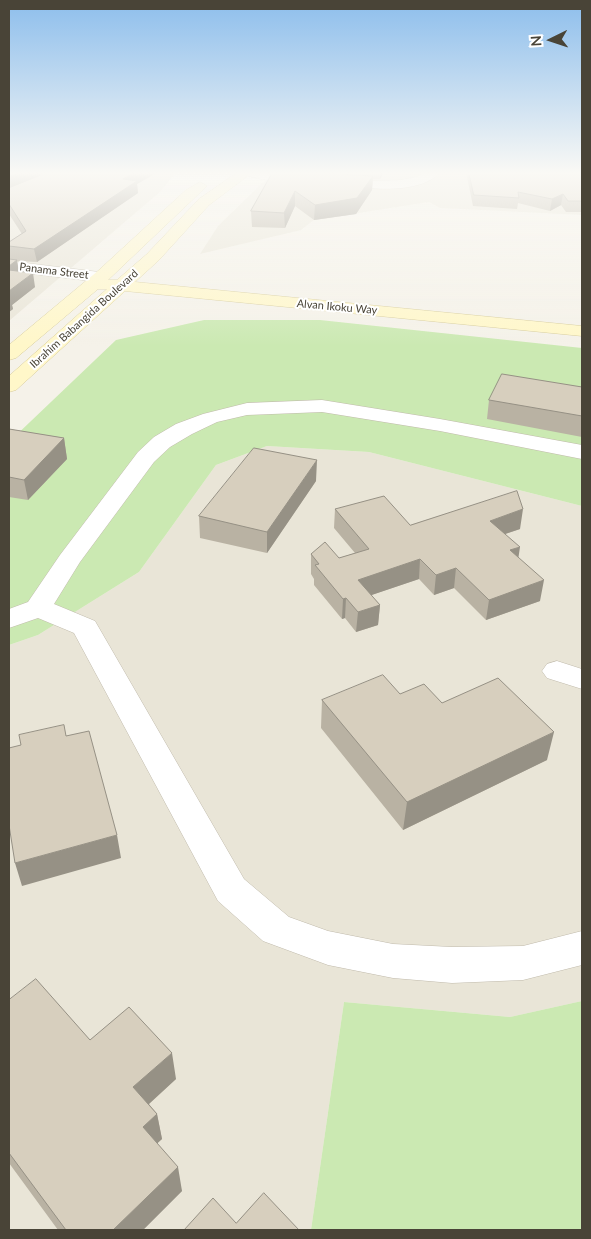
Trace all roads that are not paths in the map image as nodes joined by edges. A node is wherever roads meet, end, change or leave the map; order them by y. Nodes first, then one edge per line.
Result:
1 (149, 230) edge
2 (192, 230) edge
3 (9, 266) edge
4 (172, 275) junction
5 (99, 278) junction
6 (128, 281) junction
7 (96, 309) junction
8 (582, 316) edge
9 (582, 331) edge
10 (9, 354) edge
11 (9, 386) edge
12 (582, 452) edge
13 (24, 614) edge
14 (582, 948) edge

1 - 5 street, Ibrahim Babangida Boulevard
2 - 4 street, Ibrahim Babangida Boulevard
3 - 5 street, Panama Street
4 - 6 street, Alvan Ikoku Way
4 - 6 street, Ibrahim Babangida Boulevard
4 - 7 street
4 - 8 street, Alvan Ikoku Way
4 - 9 street, Alvan Ikoku Way
5 - 6 street, Alvan Ikoku Way
5 - 10 street, Ibrahim Babangida Boulevard
6 - 7 street, Ibrahim Babangida Boulevard
7 - 11 street, Ibrahim Babangida Boulevard
12 - 13 street
13 - 14 street

